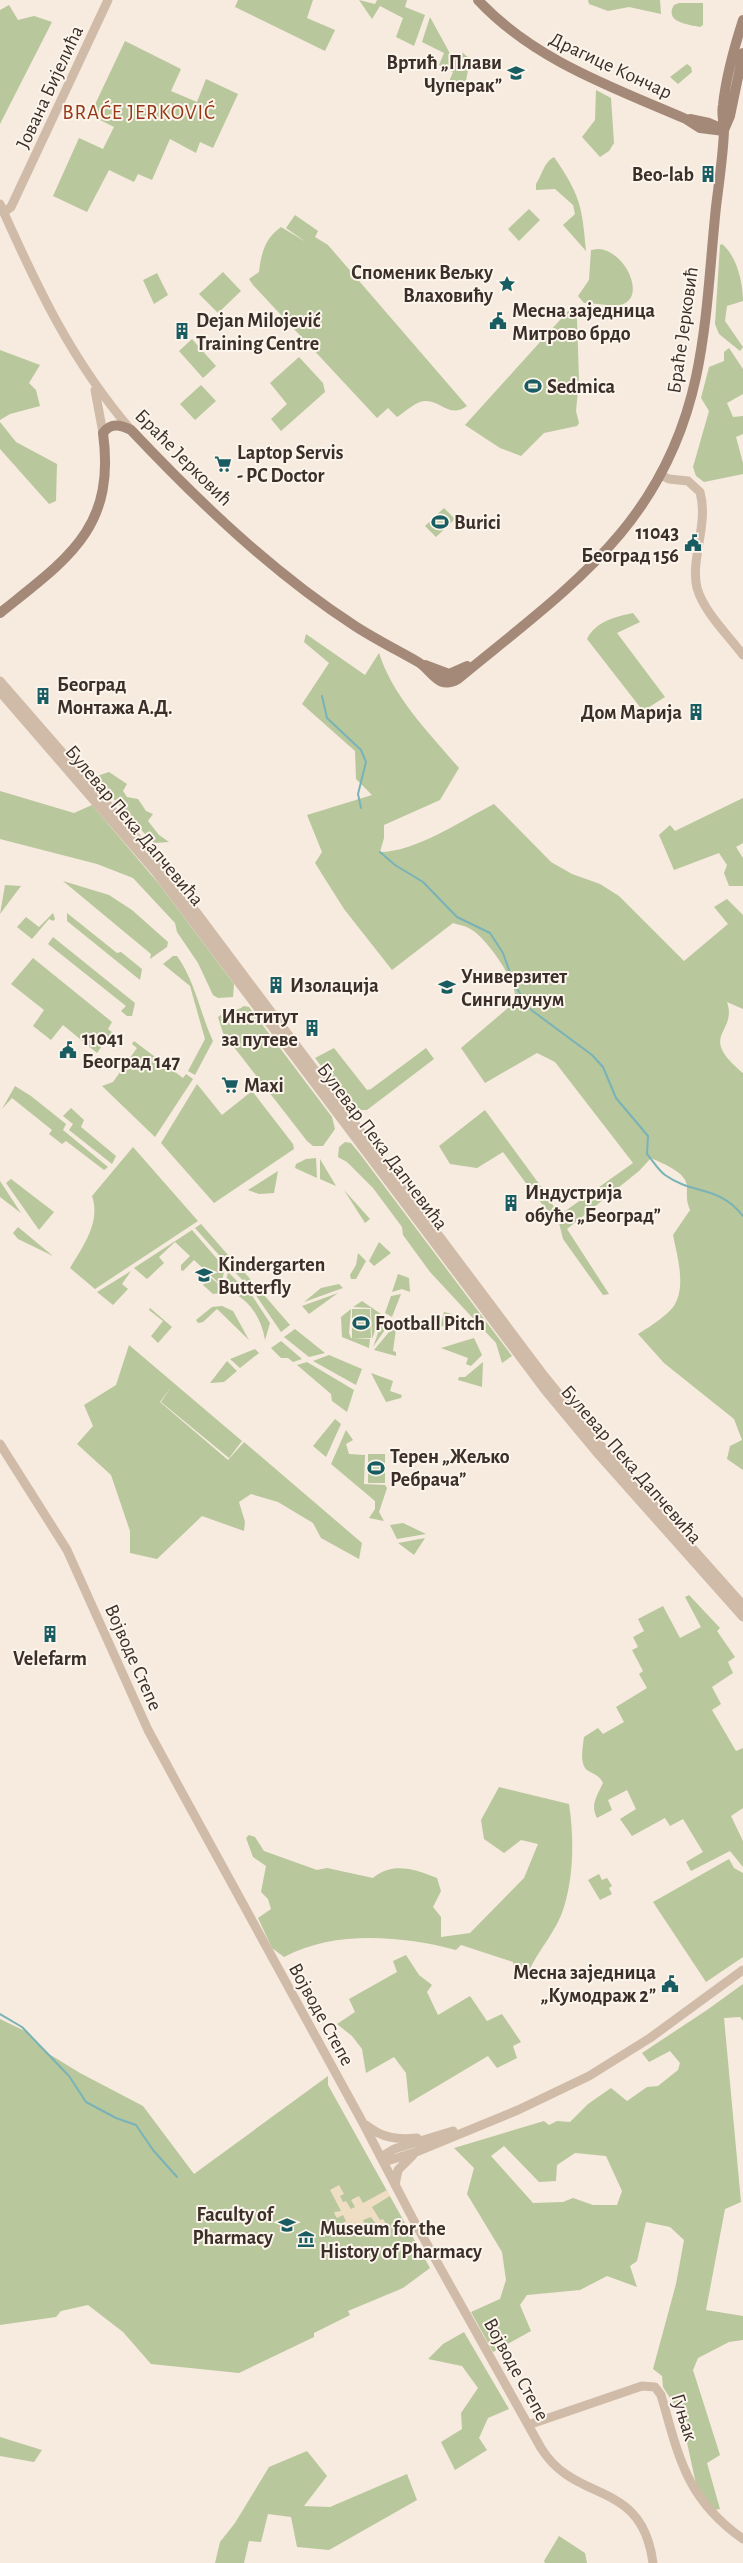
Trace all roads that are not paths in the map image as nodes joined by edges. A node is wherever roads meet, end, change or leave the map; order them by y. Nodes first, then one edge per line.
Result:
1 (108, 0) edge
2 (478, 0) edge
3 (743, 20) edge
4 (743, 53) edge
5 (722, 107) junction
6 (701, 124) junction
7 (724, 130) junction
8 (722, 144) junction
9 (2, 208) edge
10 (92, 382) junction
11 (131, 430) junction
12 (103, 433) junction
13 (660, 475) junction
14 (0, 613) edge
15 (743, 655) edge
16 (0, 681) edge
17 (0, 692) edge
18 (503, 1329) junction
19 (0, 1444) edge
20 (598, 1448) junction
21 (743, 1605) edge
22 (743, 1617) edge
23 (743, 1970) edge
24 (494, 2120) junction
25 (363, 2122) junction
26 (432, 2137) junction
27 (416, 2152) junction
28 (382, 2160) junction
29 (395, 2185) junction
30 (528, 2425) junction
31 (743, 2539) edge
32 (653, 2563) edge

1 - 9 street, Јована Бијелића
2 - 6 main road, Драгице Кончар
3 - 5 main road
4 - 7 main road
5 - 6 main road
5 - 7 main road
6 - 7 main road, Драгице Кончар
6 - 8 main road
7 - 8 main road, Браће Јерковић
8 - 13 main road, Браће Јерковић
9 - 10 street, Браће Јерковић
10 - 11 street, Браће Јерковић
10 - 12 street
11 - 12 main road
11 - 13 main road, Браће Јерковић
12 - 14 main road
13 - 15 street
16 - 18 street, Булевар Пека Дапчевића
17 - 18 street, Булевар Пека Дапчевића
18 - 20 street, Булевар Пека Дапчевића
19 - 25 street, Војводе Степе
20 - 21 street, Булевар Пека Дапчевића
20 - 22 street, Булевар Пека Дапчевића
23 - 24 street
24 - 26 street
24 - 27 street
25 - 26 street
25 - 28 street, Војводе Степе
26 - 28 street
27 - 28 street
27 - 29 street
28 - 29 street, Војводе Степе
29 - 30 street, Војводе Степе
30 - 31 street, Гуњак
30 - 32 street, Војводе Степе

